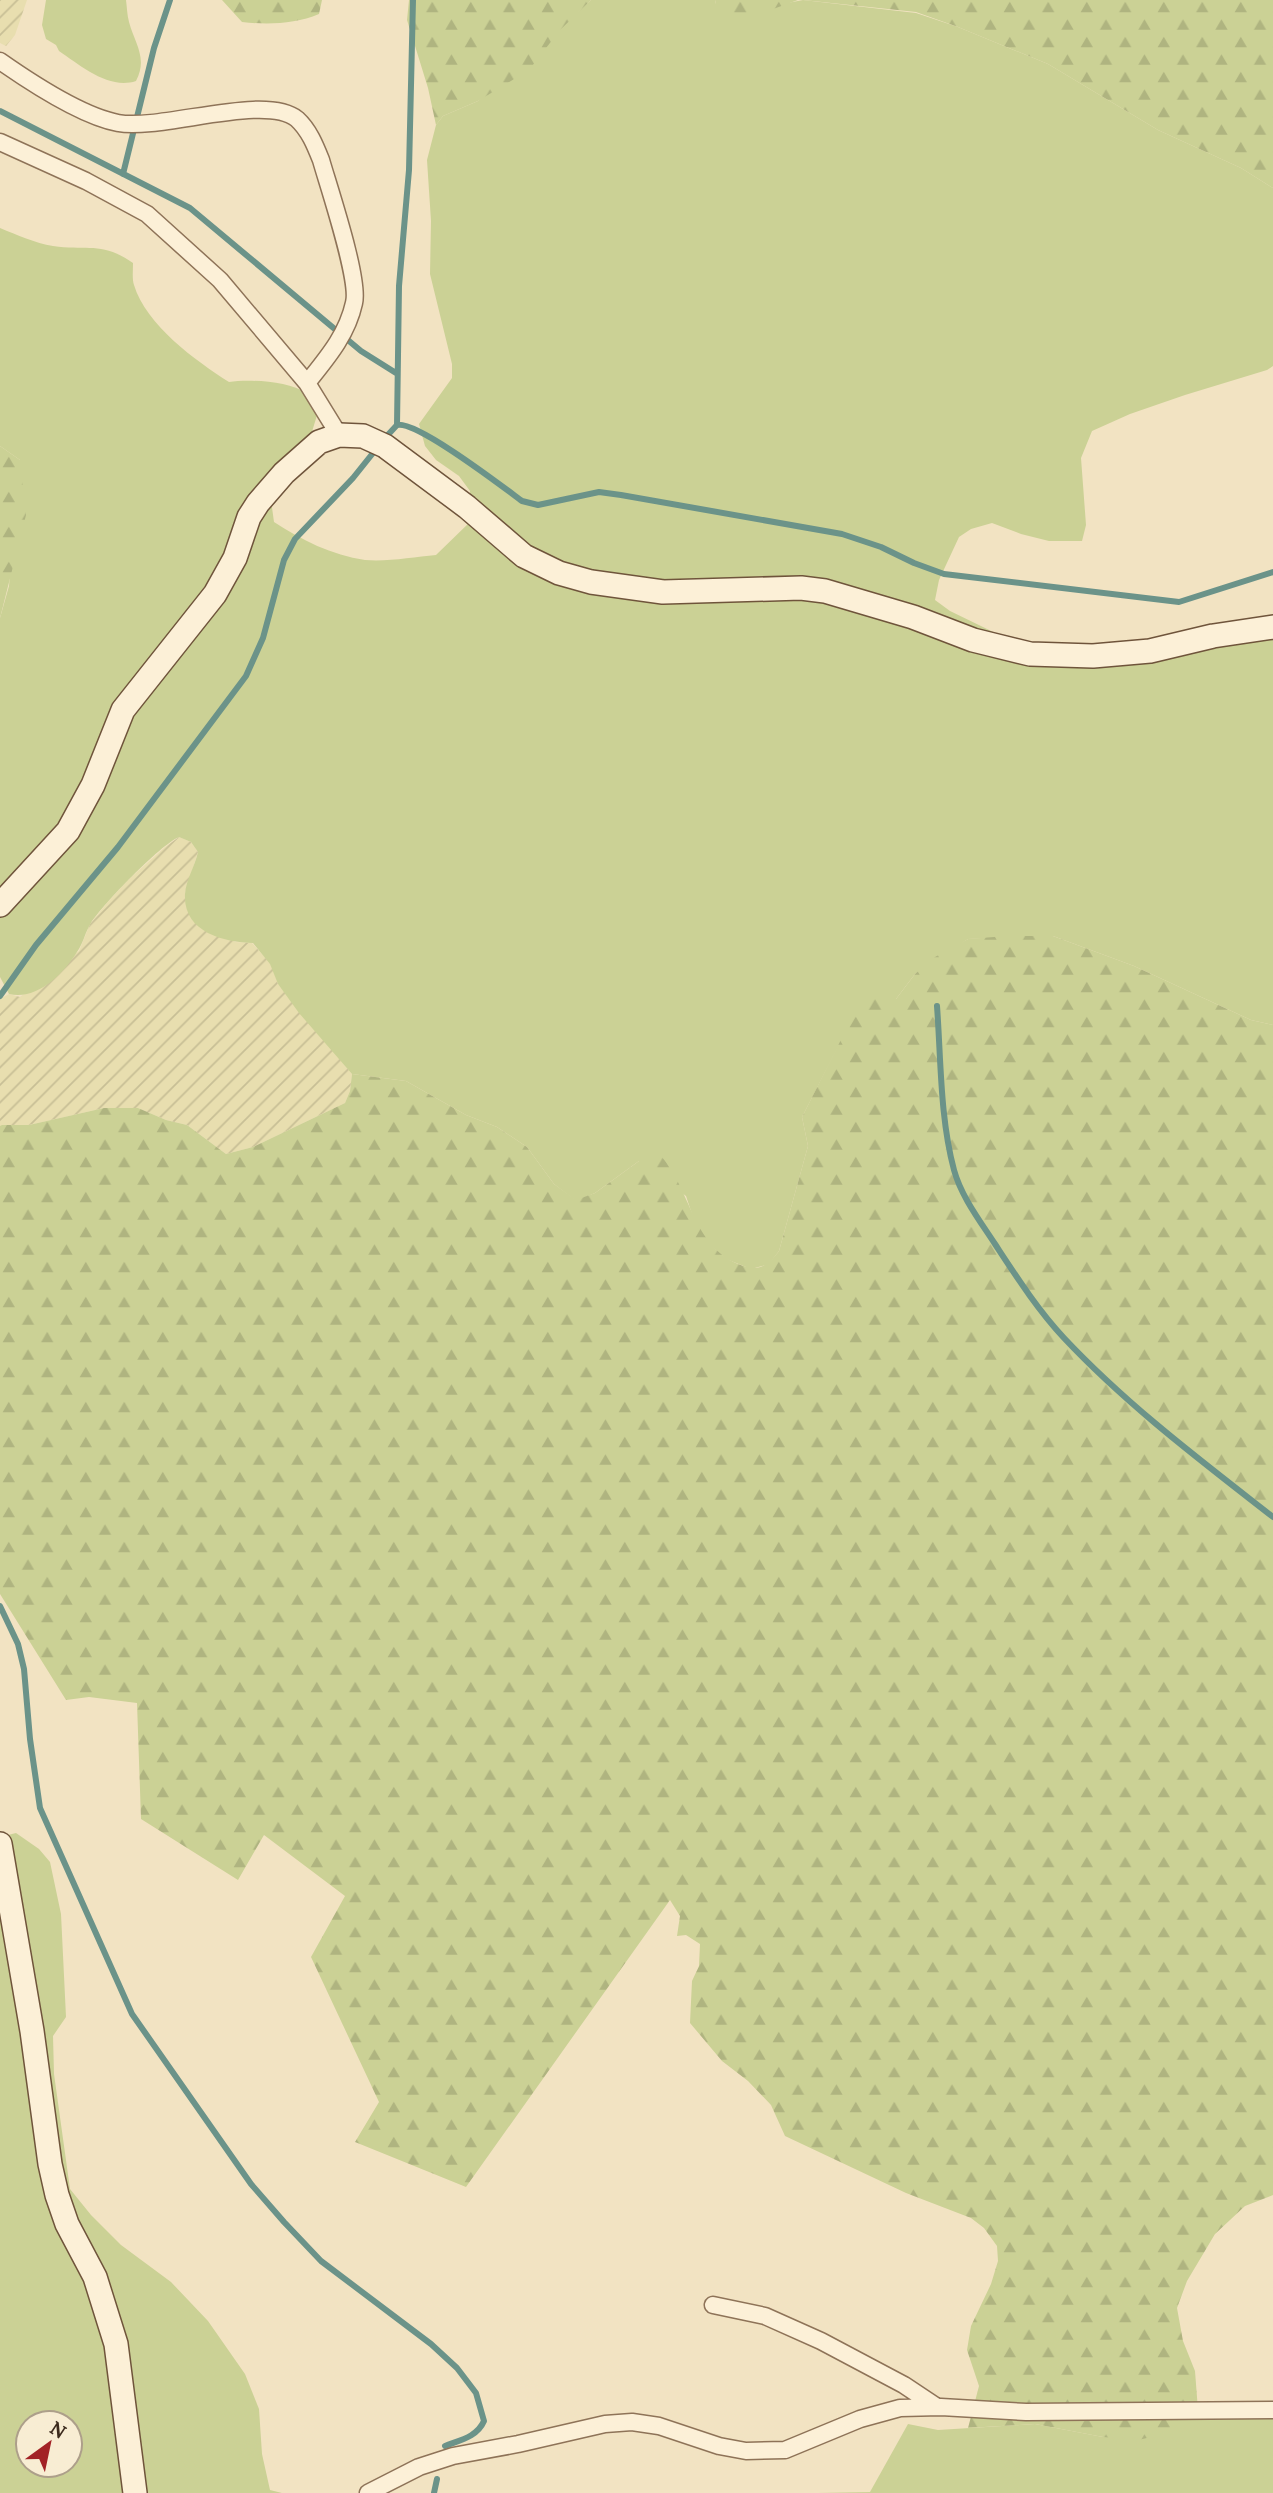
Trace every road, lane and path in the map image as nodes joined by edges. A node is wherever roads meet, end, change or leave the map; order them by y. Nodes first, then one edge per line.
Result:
1 (0, 61) edge
2 (0, 142) edge
3 (307, 383) junction
4 (339, 435) junction
5 (1273, 627) edge
6 (0, 905) edge
7 (0, 1844) edge
8 (713, 2305) dead end
9 (937, 2407) junction
10 (1273, 2410) edge
11 (135, 2493) edge
12 (368, 2493) edge

1 - 3 street
2 - 3 street
3 - 4 street
4 - 5 street
4 - 6 street
7 - 11 street
8 - 9 street
9 - 10 street
9 - 12 street

